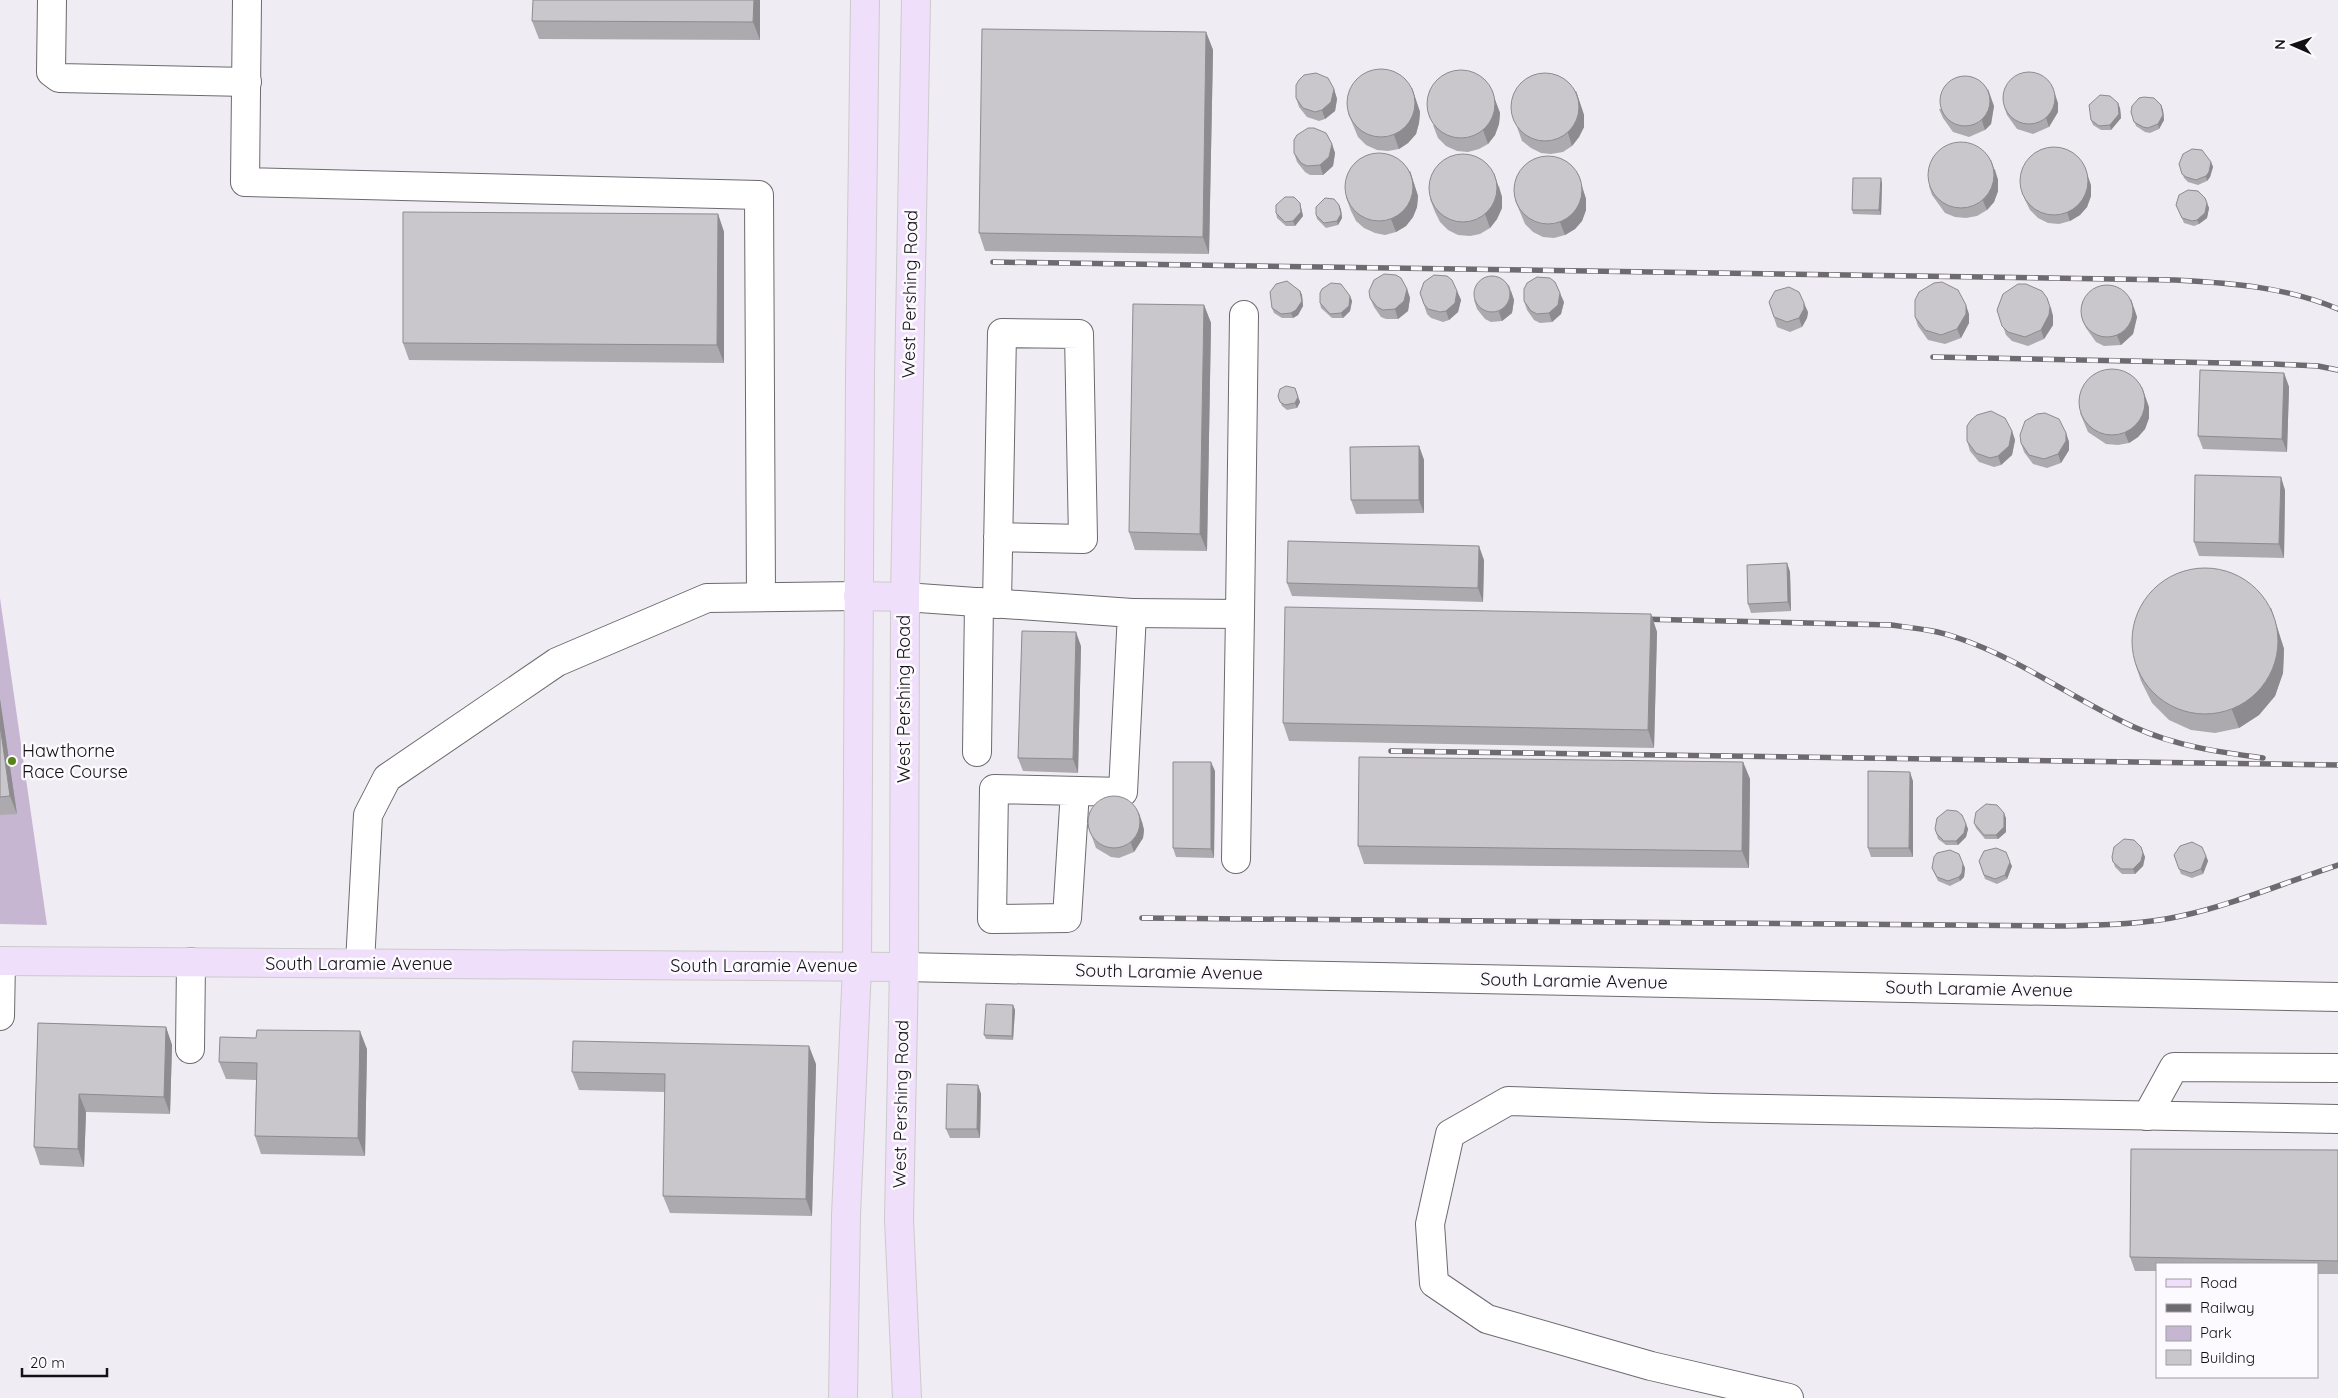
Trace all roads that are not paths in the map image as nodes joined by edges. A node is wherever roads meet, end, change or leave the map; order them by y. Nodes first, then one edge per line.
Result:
1 (52, 0) edge
2 (247, 0) edge
3 (865, 0) edge
4 (916, 0) edge
5 (246, 82) junction
6 (1244, 315) dead end
7 (998, 537) junction
8 (858, 596) junction
9 (761, 597) junction
10 (905, 597) junction
11 (988, 603) junction
12 (1132, 613) junction
13 (1240, 614) junction
14 (977, 752) dead end
15 (1075, 791) junction
16 (1236, 859) dead end
17 (0, 961) edge
18 (191, 962) junction
19 (360, 963) junction
20 (857, 967) junction
21 (904, 967) junction
22 (2338, 996) edge
23 (0, 1016) edge
24 (190, 1048) dead end
25 (2338, 1068) edge
26 (2147, 1116) junction
27 (2338, 1119) edge
28 (843, 1398) edge
29 (907, 1398) edge
30 (1789, 1398) edge

1 - 5 street
2 - 5 street
3 - 8 main road
4 - 10 main road, West Pershing Road
5 - 9 street
6 - 13 street
7 - 7 street
7 - 11 street
8 - 9 street
8 - 10 main road
8 - 20 main road
9 - 19 street
10 - 11 street
10 - 21 main road, West Pershing Road
11 - 12 street
11 - 14 street
12 - 13 street
12 - 15 street
13 - 16 street
15 - 15 street
17 - 18 main road, South Laramie Avenue
17 - 23 street
18 - 19 main road, South Laramie Avenue
18 - 24 street
19 - 20 main road, South Laramie Avenue
20 - 21 main road, South Laramie Avenue
20 - 28 main road
21 - 22 street, South Laramie Avenue
21 - 29 main road, West Pershing Road
25 - 26 street
26 - 27 street
26 - 30 street

